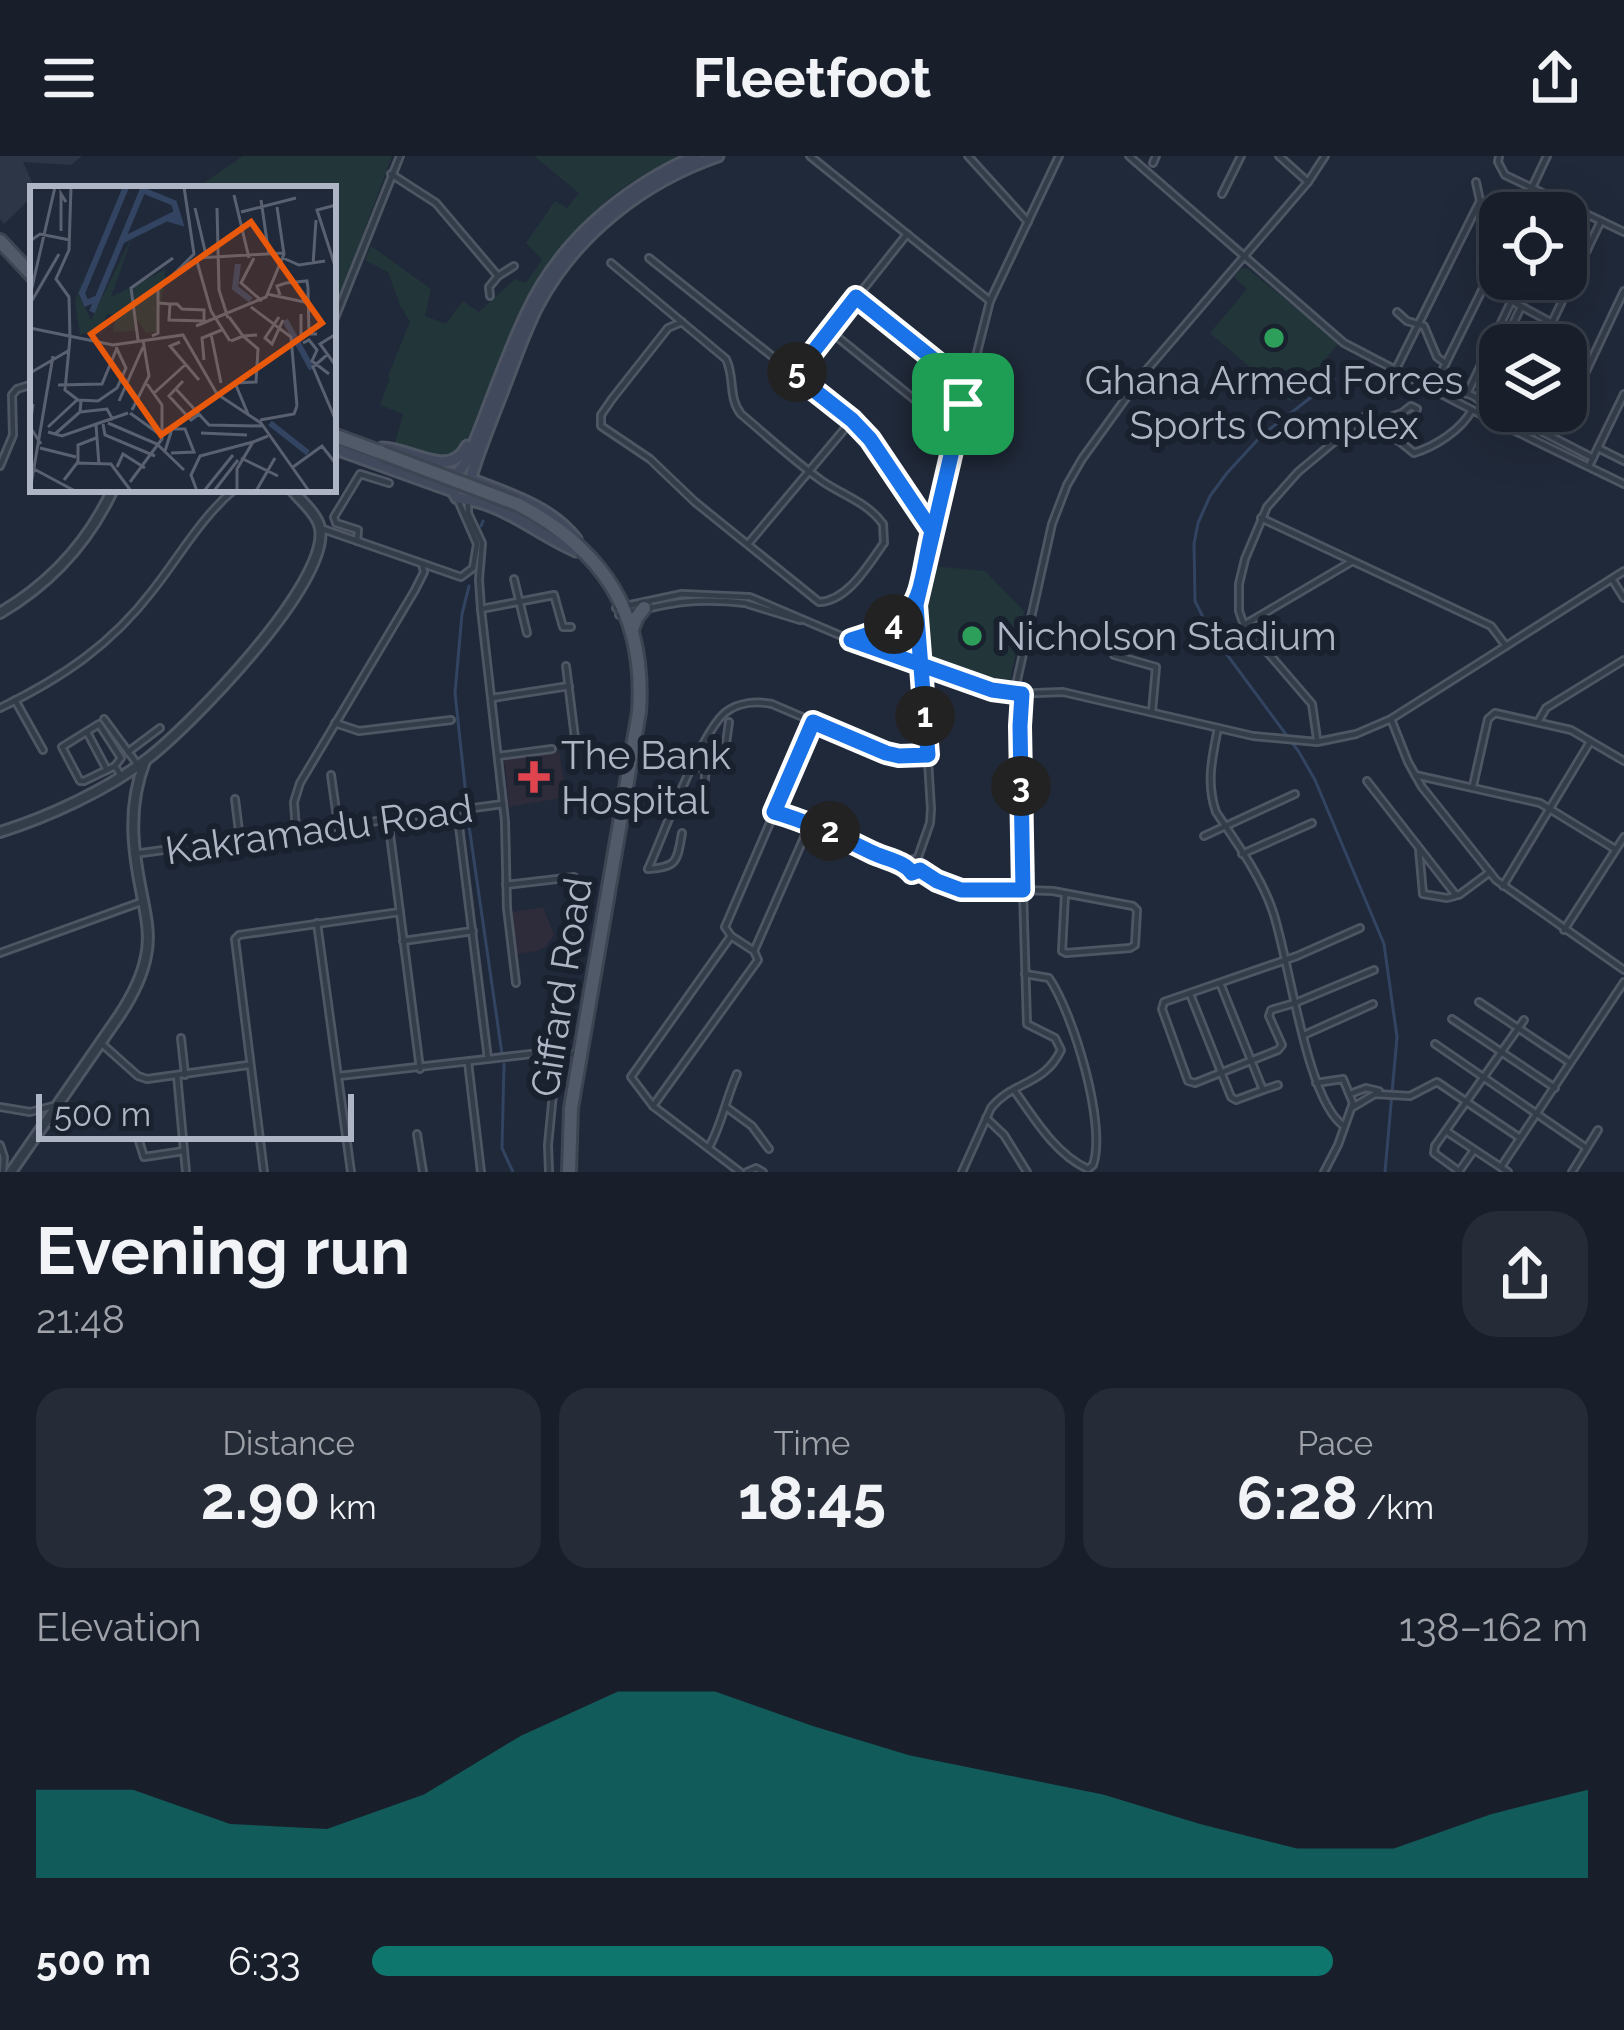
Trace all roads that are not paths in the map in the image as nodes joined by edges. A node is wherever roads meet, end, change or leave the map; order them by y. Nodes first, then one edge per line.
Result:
1 (400, 156) edge
2 (696, 156) edge
3 (718, 156) edge
4 (810, 156) edge
5 (968, 156) edge
6 (1059, 156) edge
7 (1129, 156) edge
8 (1241, 156) edge
9 (1279, 156) edge
10 (1325, 156) edge
11 (1499, 156) edge
12 (1546, 156) edge
13 (391, 174) junction
14 (1308, 182) junction
15 (1476, 182) dead end
16 (1532, 188) junction
17 (1530, 192) edge
18 (1541, 192) edge
19 (1222, 194) dead end
20 (1479, 197) edge
21 (1479, 203) edge
22 (1587, 214) edge
23 (1601, 221) junction
24 (1028, 222) junction
25 (0, 230) edge
26 (1624, 232) edge
27 (907, 234) junction
28 (0, 245) edge
29 (1587, 250) edge
30 (1244, 257) junction
31 (649, 258) dead end
32 (30, 262) edge
33 (610, 263) dead end
34 (514, 266) dead end
35 (498, 276) junction
36 (30, 277) edge
37 (998, 286) junction
38 (1007, 289) dead end
39 (1624, 291) edge
40 (490, 296) dead end
41 (1479, 296) edge
42 (856, 297) junction
43 (1508, 300) edge
44 (1563, 300) edge
45 (990, 301) junction
46 (1511, 302) junction
47 (1521, 307) junction
48 (1397, 313) dead end
49 (336, 315) edge
50 (682, 322) junction
51 (1552, 323) joint
52 (1420, 324) junction
53 (1513, 324) edge
54 (830, 331) junction
55 (1445, 363) junction
56 (1587, 369) edge
57 (1395, 371) junction
58 (795, 375) junction
59 (1438, 378) junction
60 (30, 385) edge
61 (968, 387) junction
62 (1433, 389) junction
63 (1624, 394) edge
64 (1467, 395) junction
65 (1479, 397) edge
66 (1477, 400) joint
67 (1472, 410) junction
68 (488, 411) junction
69 (1615, 413) junction
70 (1624, 418) edge
71 (852, 420) junction
72 (1382, 428) junction
73 (1544, 432) edge
74 (956, 433) junction
75 (336, 440) edge
76 (336, 440) edge
77 (1397, 441) junction
78 (1598, 448) junction
79 (381, 454) junction
80 (1593, 458) junction
81 (1624, 460) edge
82 (0, 466) edge
83 (1589, 466) junction
84 (808, 470) junction
85 (456, 475) junction
86 (473, 479) junction
87 (389, 483) dead end
88 (1624, 484) edge
89 (110, 492) edge
90 (232, 492) edge
91 (294, 492) edge
92 (454, 494) junction
93 (470, 497) junction
94 (1261, 518) junction
95 (320, 528) junction
96 (932, 531) junction
97 (357, 541) junction
98 (748, 544) junction
99 (577, 547) junction
100 (407, 558) junction
101 (1352, 562) junction
102 (420, 563) junction
103 (1624, 571) edge
104 (514, 579) dead end
105 (1612, 579) junction
106 (419, 582) junction
107 (1624, 598) edge
108 (748, 600) junction
109 (519, 602) junction
110 (916, 605) junction
111 (482, 608) junction
112 (625, 608) junction
113 (0, 613) edge
114 (1244, 625) junction
115 (571, 627) dead end
116 (527, 633) dead end
117 (1119, 633) dead end
118 (851, 640) junction
119 (1506, 646) junction
120 (1624, 660) edge
121 (922, 664) junction
122 (566, 666) dead end
123 (569, 686) junction
124 (1018, 694) junction
125 (492, 698) junction
126 (15, 700) junction
127 (0, 708) edge
128 (1152, 712) junction
129 (104, 719) dead end
130 (1391, 719) junction
131 (452, 720) dead end
132 (728, 722) dead end
133 (813, 722) junction
134 (1538, 722) junction
135 (335, 723) junction
136 (160, 728) dead end
137 (1218, 728) junction
138 (87, 731) junction
139 (575, 738) dead end
140 (1317, 742) junction
141 (1591, 742) junction
142 (552, 749) dead end
143 (43, 751) dead end
144 (128, 752) junction
145 (928, 755) junction
146 (498, 756) junction
147 (1624, 761) edge
148 (142, 763) junction
149 (115, 766) junction
150 (694, 766) junction
151 (706, 768) junction
152 (107, 770) junction
153 (331, 775) dead end
154 (1415, 775) junction
155 (121, 776) junction
156 (1367, 781) dead end
157 (110, 783) junction
158 (1473, 786) junction
159 (1295, 794) dead end
160 (680, 797) junction
161 (236, 800) dead end
162 (133, 802) junction
163 (503, 804) junction
164 (1551, 808) junction
165 (457, 810) junction
166 (774, 812) junction
167 (388, 819) junction
168 (1312, 823) dead end
169 (810, 824) junction
170 (338, 825) junction
171 (1225, 825) junction
172 (296, 831) junction
173 (0, 832) edge
174 (682, 833) dead end
175 (1204, 836) dead end
176 (1624, 837) edge
177 (240, 839) junction
178 (1419, 849) junction
179 (1615, 849) junction
180 (134, 854) junction
181 (1242, 854) junction
182 (917, 860) junction
183 (1429, 862) junction
184 (1420, 865) junction
185 (908, 866) junction
186 (920, 870) junction
187 (1490, 872) junction
188 (574, 877) dead end
189 (506, 885) junction
190 (1503, 886) junction
191 (1023, 890) junction
192 (1065, 894) junction
193 (1457, 895) junction
194 (143, 901) junction
195 (400, 912) junction
196 (316, 922) junction
197 (1360, 928) dead end
198 (1564, 930) junction
199 (472, 931) junction
200 (731, 936) junction
201 (404, 940) junction
202 (754, 951) junction
203 (0, 952) edge
204 (1285, 959) junction
205 (1374, 970) dead end
206 (1624, 970) edge
207 (1025, 974) junction
208 (1624, 982) edge
209 (516, 983) dead end
210 (1220, 983) junction
211 (1190, 994) junction
212 (1479, 1001) dead end
213 (1295, 1004) junction
214 (1373, 1004) dead end
215 (1452, 1019) dead end
216 (1523, 1020) dead end
217 (1518, 1028) junction
218 (1304, 1035) junction
219 (181, 1038) dead end
220 (101, 1042) junction
221 (1435, 1044) dead end
222 (1501, 1052) junction
223 (556, 1053) junction
224 (576, 1054) junction
225 (488, 1059) junction
226 (1251, 1061) junction
227 (468, 1062) junction
228 (1570, 1064) junction
229 (250, 1065) junction
230 (420, 1069) junction
231 (1222, 1073) junction
232 (737, 1074) dead end
233 (181, 1075) junction
234 (339, 1076) junction
235 (1483, 1078) junction
236 (1316, 1083) junction
237 (1278, 1085) dead end
238 (1555, 1088) junction
239 (1014, 1090) junction
240 (1263, 1090) junction
241 (1351, 1094) junction
242 (1388, 1094) junction
243 (62, 1101) junction
244 (1466, 1102) junction
245 (653, 1106) junction
246 (724, 1106) junction
247 (0, 1107) edge
248 (1353, 1107) junction
249 (30, 1112) junction
250 (1538, 1113) junction
251 (986, 1118) junction
252 (44, 1126) junction
253 (1344, 1126) junction
254 (1598, 1130) dead end
255 (1446, 1131) junction
256 (417, 1134) dead end
257 (1520, 1138) junction
258 (139, 1141) dead end
259 (0, 1144) edge
260 (708, 1148) junction
261 (1585, 1148) junction
262 (769, 1149) dead end
263 (1474, 1150) junction
264 (184, 1151) junction
265 (4, 1156) junction
266 (11, 1169) edge
267 (1503, 1170) edge
268 (186, 1172) edge
269 (264, 1172) edge
270 (351, 1172) edge
271 (423, 1172) edge
272 (482, 1172) edge
273 (549, 1172) edge
274 (565, 1172) edge
275 (743, 1172) edge
276 (763, 1172) edge
277 (962, 1172) edge
278 (1027, 1172) edge
279 (1324, 1172) edge
280 (1460, 1172) edge
281 (1572, 1172) edge

1 - 13 street
2 - 68 main road
3 - 86 main road
4 - 27 street
5 - 24 street
6 - 24 street
7 - 30 street
8 - 19 street
9 - 14 street
10 - 14 street
11 - 16 street
12 - 16 street
13 - 35 street
13 - 49 street
14 - 30 street
15 - 20 street
16 - 17 street
16 - 18 street
21 - 52 street
22 - 23 street
23 - 26 street
23 - 29 street
24 - 37 street
25 - 32 main road
27 - 42 street
27 - 45 street
28 - 36 main road
30 - 57 street
30 - 124 street
31 - 58 street
33 - 50 street
34 - 35 street
35 - 40 street
37 - 38 street
37 - 45 street
39 - 56 street
41 - 55 street
42 - 54 street
42 - 61 street
43 - 46 street
44 - 51 street
45 - 61 street
46 - 47 street
46 - 64 street
47 - 51 street
47 - 53 street
48 - 52 street
50 - 84 street
50 - 98 street
52 - 55 street
52 - 57 street
54 - 58 street
54 - 74 street
55 - 59 street
57 - 62 street
58 - 71 street
59 - 62 street
59 - 64 street
60 - 82 street
61 - 74 street
62 - 67 street
63 - 69 street
64 - 66 street
65 - 66 street
67 - 77 street
67 - 83 street
68 - 79 main road
68 - 85 main road
69 - 70 street
69 - 78 street
71 - 84 street
71 - 96 street
72 - 77 street
72 - 77 street
72 - 94 street
73 - 80 street
74 - 96 street
75 - 79 main road, Giffard Road
76 - 92 main road, Giffard Road
78 - 80 street
78 - 81 street
79 - 85 main road, Giffard Road
79 - 99 main road, Giffard Road, bridge
80 - 83 street
83 - 88 street
84 - 98 street
84 - 98 street
85 - 86 main road
85 - 92 main road
86 - 93 main road
86 - 99 main road, Giffard Road
87 - 97 street
89 - 113 street
90 - 126 street
91 - 95 street
92 - 93 main road
92 - 102 street
93 - 99 main road, Giffard Road
93 - 111 street
94 - 101 street
94 - 114 street
95 - 97 street
95 - 148 street
96 - 110 street
97 - 100 street
99 - 112 main road, Giffard Road
100 - 102 street
100 - 106 street
101 - 114 street
101 - 119 street
102 - 106 street
103 - 105 street
104 - 109 street
105 - 107 street
105 - 119 street
106 - 135 street
108 - 112 street
108 - 112 street
108 - 118 street
109 - 111 street
109 - 115 street
109 - 116 street
110 - 118 street
110 - 121 street
111 - 125 street
112 - 224 main road, Giffard Road
112 - 224 main road, Giffard Road
114 - 140 street
117 - 128 street
118 - 121 street
119 - 130 street
120 - 134 street
121 - 124 street
121 - 145 street
122 - 123 street
123 - 125 street
123 - 139 street
124 - 128 street
124 - 191 street
125 - 146 street
126 - 127 street
126 - 143 street
128 - 137 street
129 - 144 street
130 - 140 street
130 - 154 street
131 - 135 street
132 - 151 street
133 - 145 street
133 - 150 street
133 - 166 street
134 - 141 street
134 - 158 street
135 - 172 street
136 - 144 street
137 - 140 street
137 - 171 street
138 - 149 street
138 - 152 street
138 - 152 street
141 - 147 street
141 - 164 street
142 - 146 street
144 - 148 street
145 - 182 street
146 - 163 street
148 - 155 street
148 - 162 street
149 - 152 street
149 - 155 street
150 - 151 street
150 - 160 street
151 - 160 street
153 - 170 street
154 - 158 street
154 - 187 street
155 - 157 street
156 - 178 street
157 - 162 street
157 - 173 street
158 - 164 street
159 - 171 street
160 - 174 street
161 - 177 street
162 - 180 street
163 - 165 street, Kakramadu Road
163 - 189 street
164 - 179 street
164 - 190 street
165 - 167 street, Kakramadu Road
165 - 199 street
166 - 169 street
166 - 200 street
167 - 170 street, Kakramadu Road
167 - 195 street
168 - 181 street
169 - 185 street
169 - 202 street
170 - 172 street, Kakramadu Road
171 - 175 street
171 - 181 street
172 - 177 street, Kakramadu Road
176 - 179 street
177 - 180 street, Kakramadu Road
178 - 183 street
178 - 184 street
179 - 198 street
180 - 194 street
181 - 204 street
182 - 185 street
182 - 186 street
183 - 184 street
183 - 193 street
184 - 193 street
185 - 186 street
186 - 191 street
187 - 190 street
187 - 193 street
188 - 189 street
189 - 209 street
190 - 198 street
191 - 192 street
191 - 207 street
192 - 192 street
194 - 203 street
194 - 220 street
195 - 196 street
195 - 201 street
196 - 229 street
196 - 234 street
197 - 204 street
198 - 206 street
199 - 201 street
199 - 225 street
200 - 202 street
200 - 245 street
201 - 230 street
202 - 245 street
204 - 210 street
204 - 213 street
205 - 213 street
207 - 239 street
207 - 239 street
208 - 228 street
210 - 211 street
210 - 226 street
211 - 231 street
211 - 231 street
212 - 217 street
213 - 218 street
213 - 226 street
214 - 218 street
215 - 222 street
216 - 217 street
217 - 222 street
217 - 228 street
218 - 236 street
219 - 233 street
220 - 233 street
220 - 243 street
221 - 235 street
222 - 235 street
222 - 238 street
223 - 224 street
223 - 225 street
223 - 273 street
224 - 274 main road, Giffard Road
225 - 227 street
226 - 231 street
226 - 240 street
227 - 230 street
227 - 272 street
228 - 238 street
229 - 233 street
229 - 269 street
230 - 234 street
231 - 240 street
232 - 246 street
233 - 264 street
234 - 270 street
235 - 244 street
235 - 250 street
236 - 241 street
236 - 253 street
237 - 240 street
238 - 250 street
239 - 251 street
241 - 242 street
241 - 248 street
242 - 244 street
242 - 248 street
243 - 249 street
243 - 252 street
244 - 255 street
244 - 257 street
245 - 260 street
246 - 260 street
246 - 262 street
247 - 249 street
248 - 253 street
249 - 252 street
250 - 257 street
250 - 261 street
251 - 277 street
251 - 278 street
252 - 266 street
253 - 279 street
254 - 261 street
255 - 263 street
255 - 280 street
256 - 271 street
257 - 267 street
258 - 264 street
259 - 265 street
260 - 275 street
261 - 281 street
263 - 267 street
263 - 280 street
264 - 268 street
265 - 266 street
265 - 266 street
275 - 276 street

